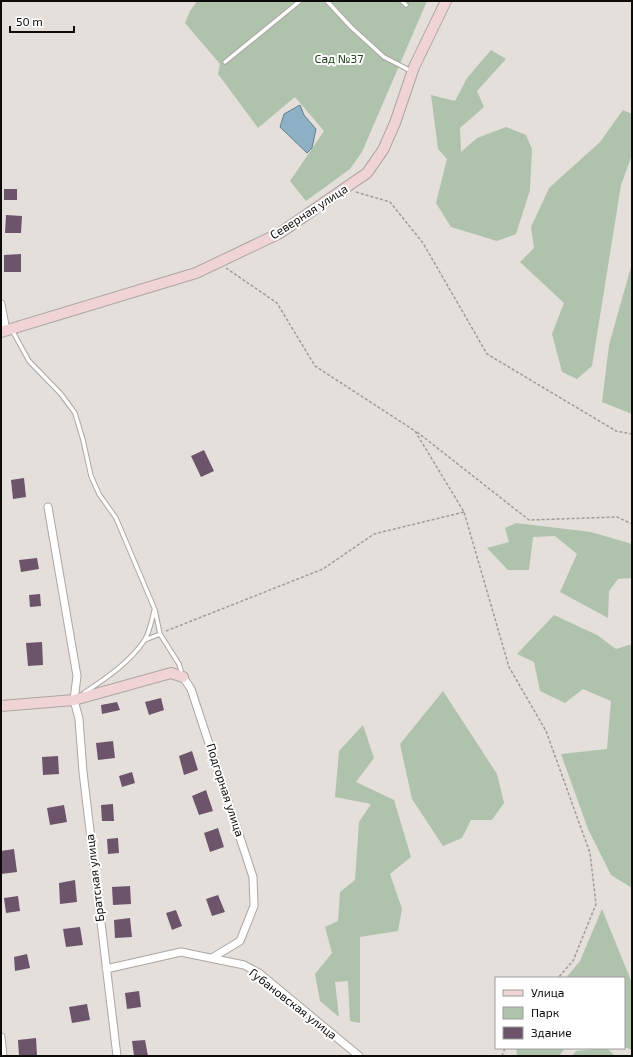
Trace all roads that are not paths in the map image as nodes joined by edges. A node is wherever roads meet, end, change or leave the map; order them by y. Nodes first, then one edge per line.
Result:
1 (300, 1) edge
2 (327, 1) edge
3 (402, 1) edge
4 (446, 1) edge
5 (406, 5) dead end
6 (225, 62) dead end
7 (412, 72) junction
8 (1, 304) edge
9 (5, 329) edge
10 (48, 507) dead end
11 (155, 610) junction
12 (160, 634) junction
13 (145, 640) junction
14 (183, 677) junction
15 (74, 700) junction
16 (1, 706) edge
17 (212, 958) junction
18 (106, 969) junction
19 (1, 1037) edge
20 (3, 1056) edge
21 (117, 1056) edge
22 (359, 1056) edge

1 - 6 lane
2 - 7 lane
3 - 5 lane
4 - 7 street, Северная улица
7 - 9 street, Северная улица
8 - 9 street
9 - 11 lane
10 - 15 street
11 - 12 lane
11 - 13 lane
12 - 13 lane
12 - 14 lane
13 - 15 lane
14 - 15 street
14 - 17 street, Подгорная улица
15 - 16 street
15 - 18 street, Братская улица
17 - 18 street, Губановская улица
17 - 22 street, Губановская улица
18 - 21 street, Братская улица
19 - 20 street

